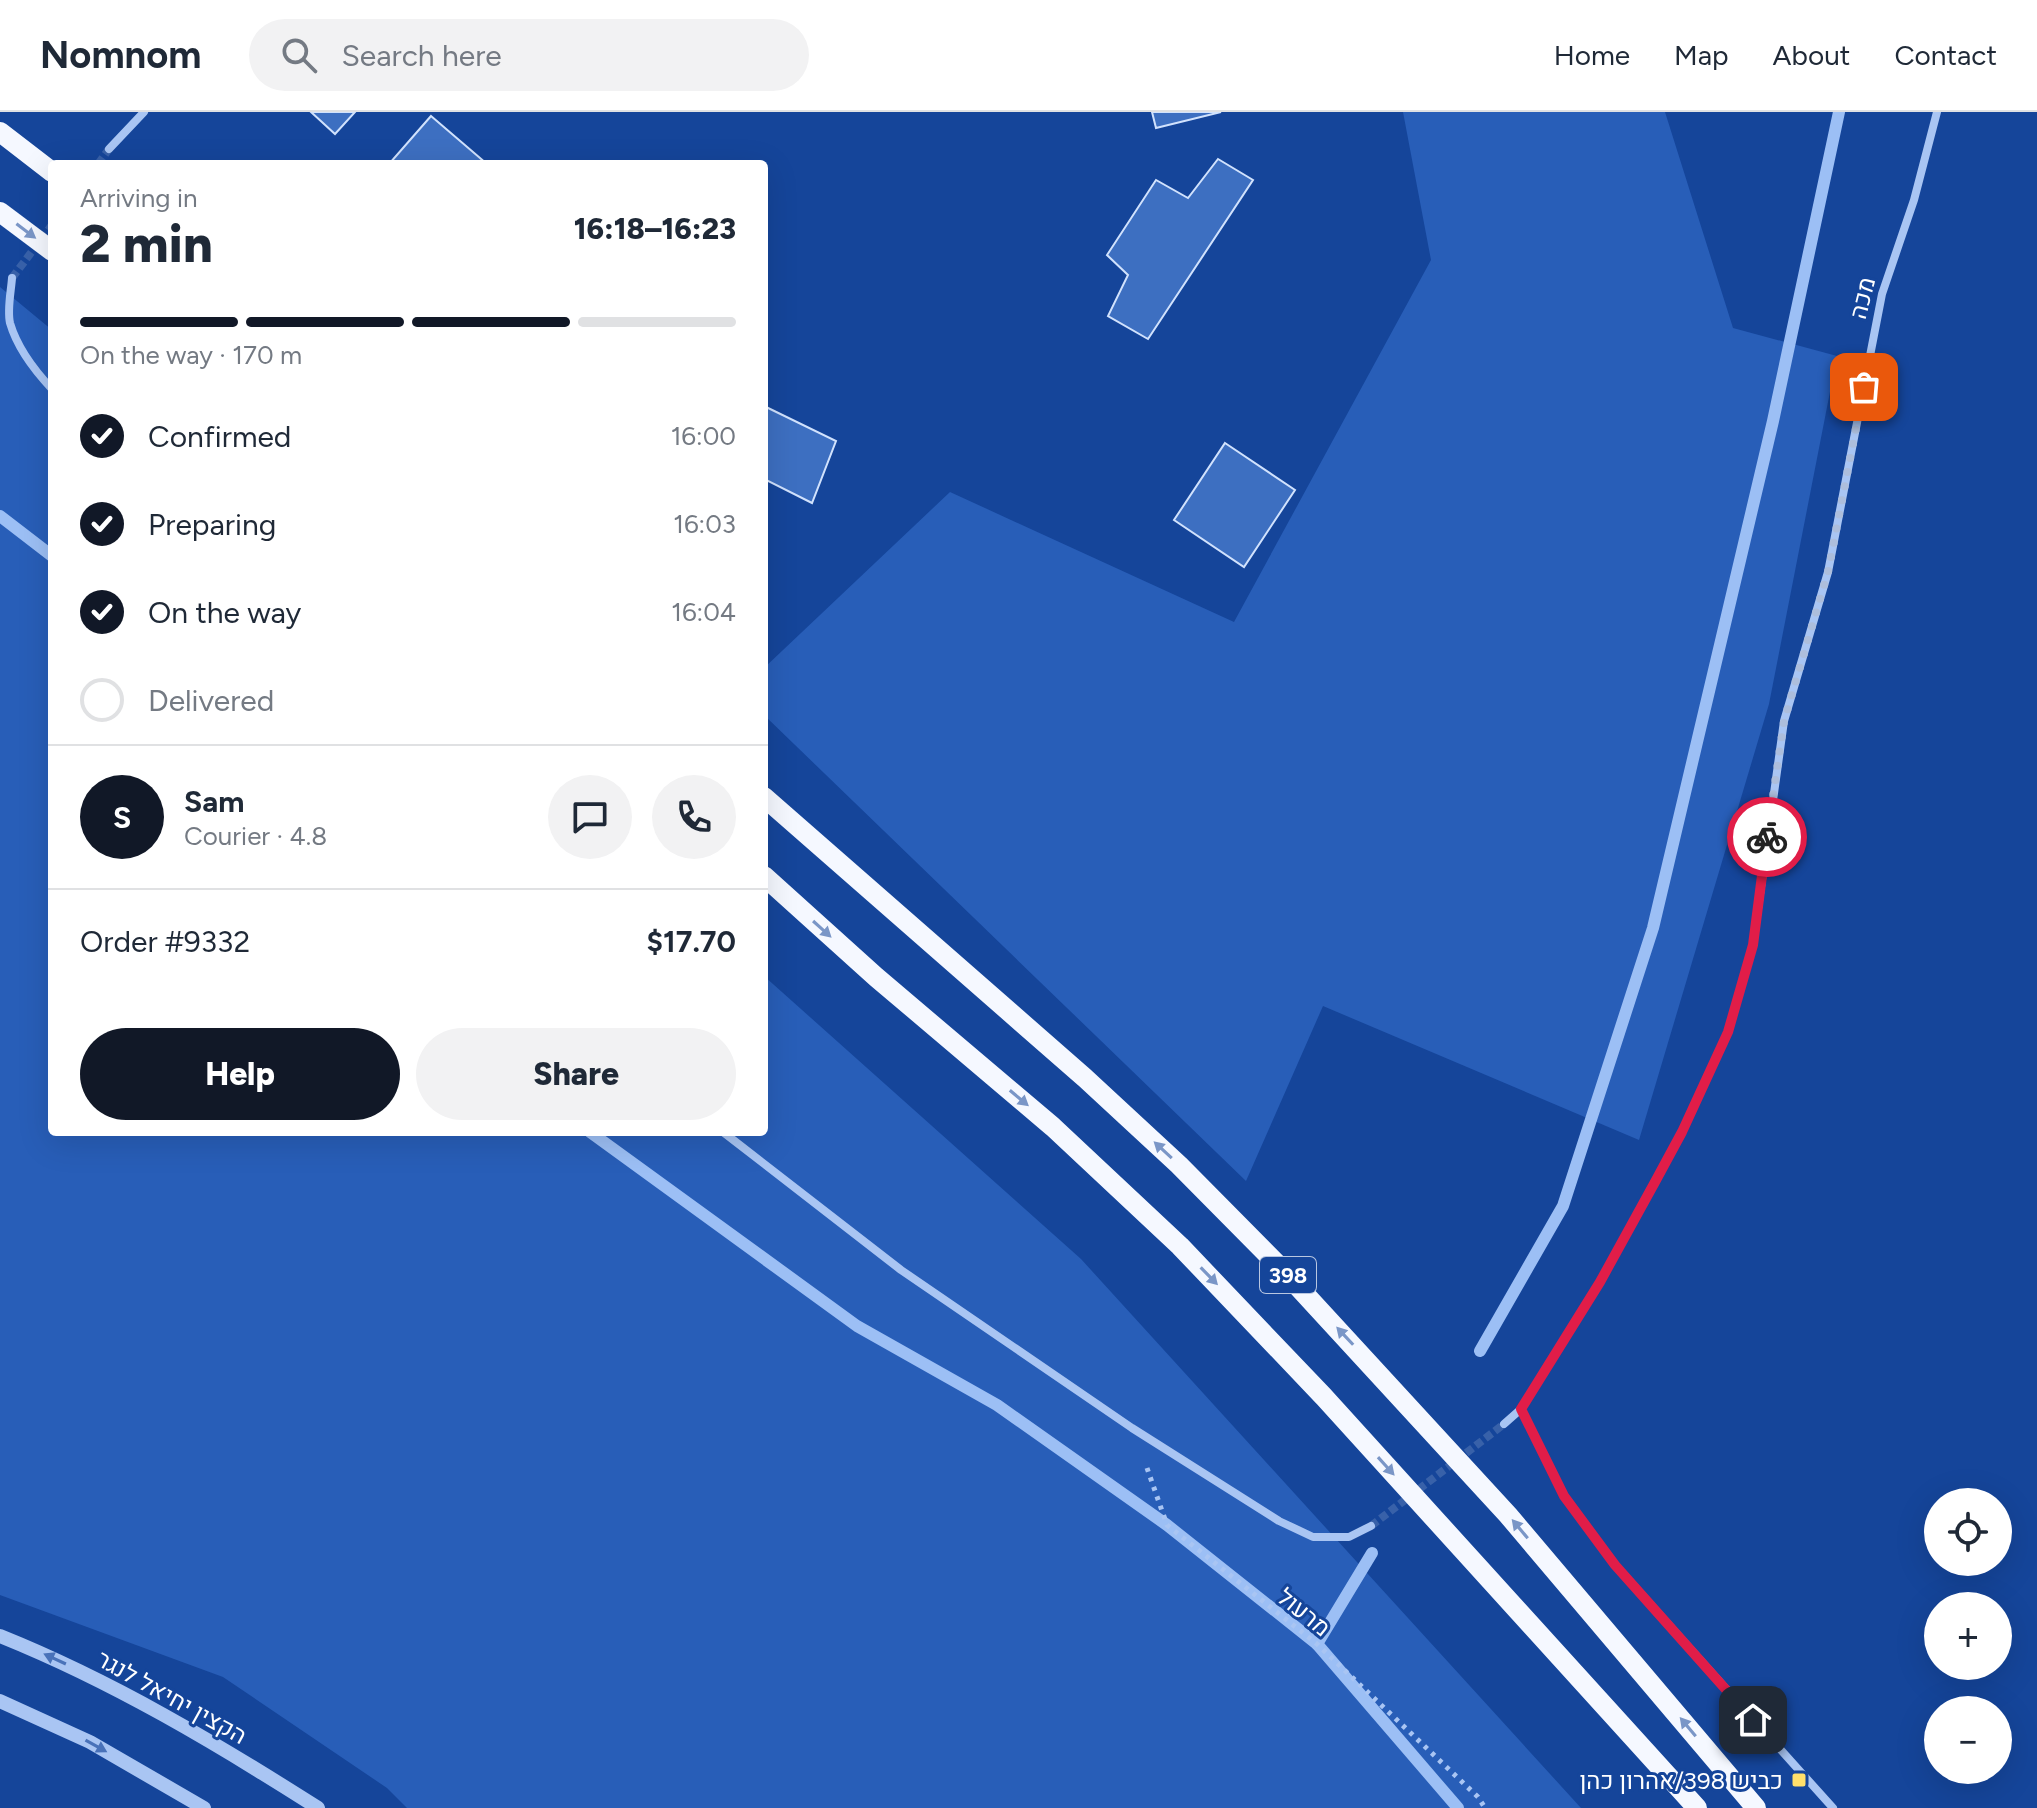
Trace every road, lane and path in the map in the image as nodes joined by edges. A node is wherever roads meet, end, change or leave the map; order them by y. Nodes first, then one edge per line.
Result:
1 (144, 112) edge
2 (1937, 112) edge
3 (0, 132) edge
4 (109, 149) tunnel mouth
5 (48, 169) edge
6 (0, 212) edge
7 (48, 248) edge
8 (12, 278) tunnel mouth
9 (48, 385) edge
10 (768, 801) edge
11 (768, 880) edge
12 (728, 1136) edge
13 (1521, 1409) junction
14 (1504, 1424) tunnel mouth
15 (1132, 1428) junction
16 (1371, 1526) tunnel mouth
17 (0, 1636) edge
18 (0, 1701) edge
19 (204, 1808) edge
20 (318, 1808) edge
21 (1485, 1808) edge
22 (1697, 1808) edge
23 (1756, 1808) edge
24 (1833, 1808) edge

1 - 4 street
2 - 13 street, מכה
3 - 5 main road
6 -> 7 main road
8 - 9 street
23 -> 10 main road, 398
11 -> 22 main road, 398
12 - 15 street
13 - 14 street, מכה
13 - 24 street
15 - 16 street
15 - 21 path, מרעול
20 -> 17 street, הקצין יחיאל לנגר
18 -> 19 street

